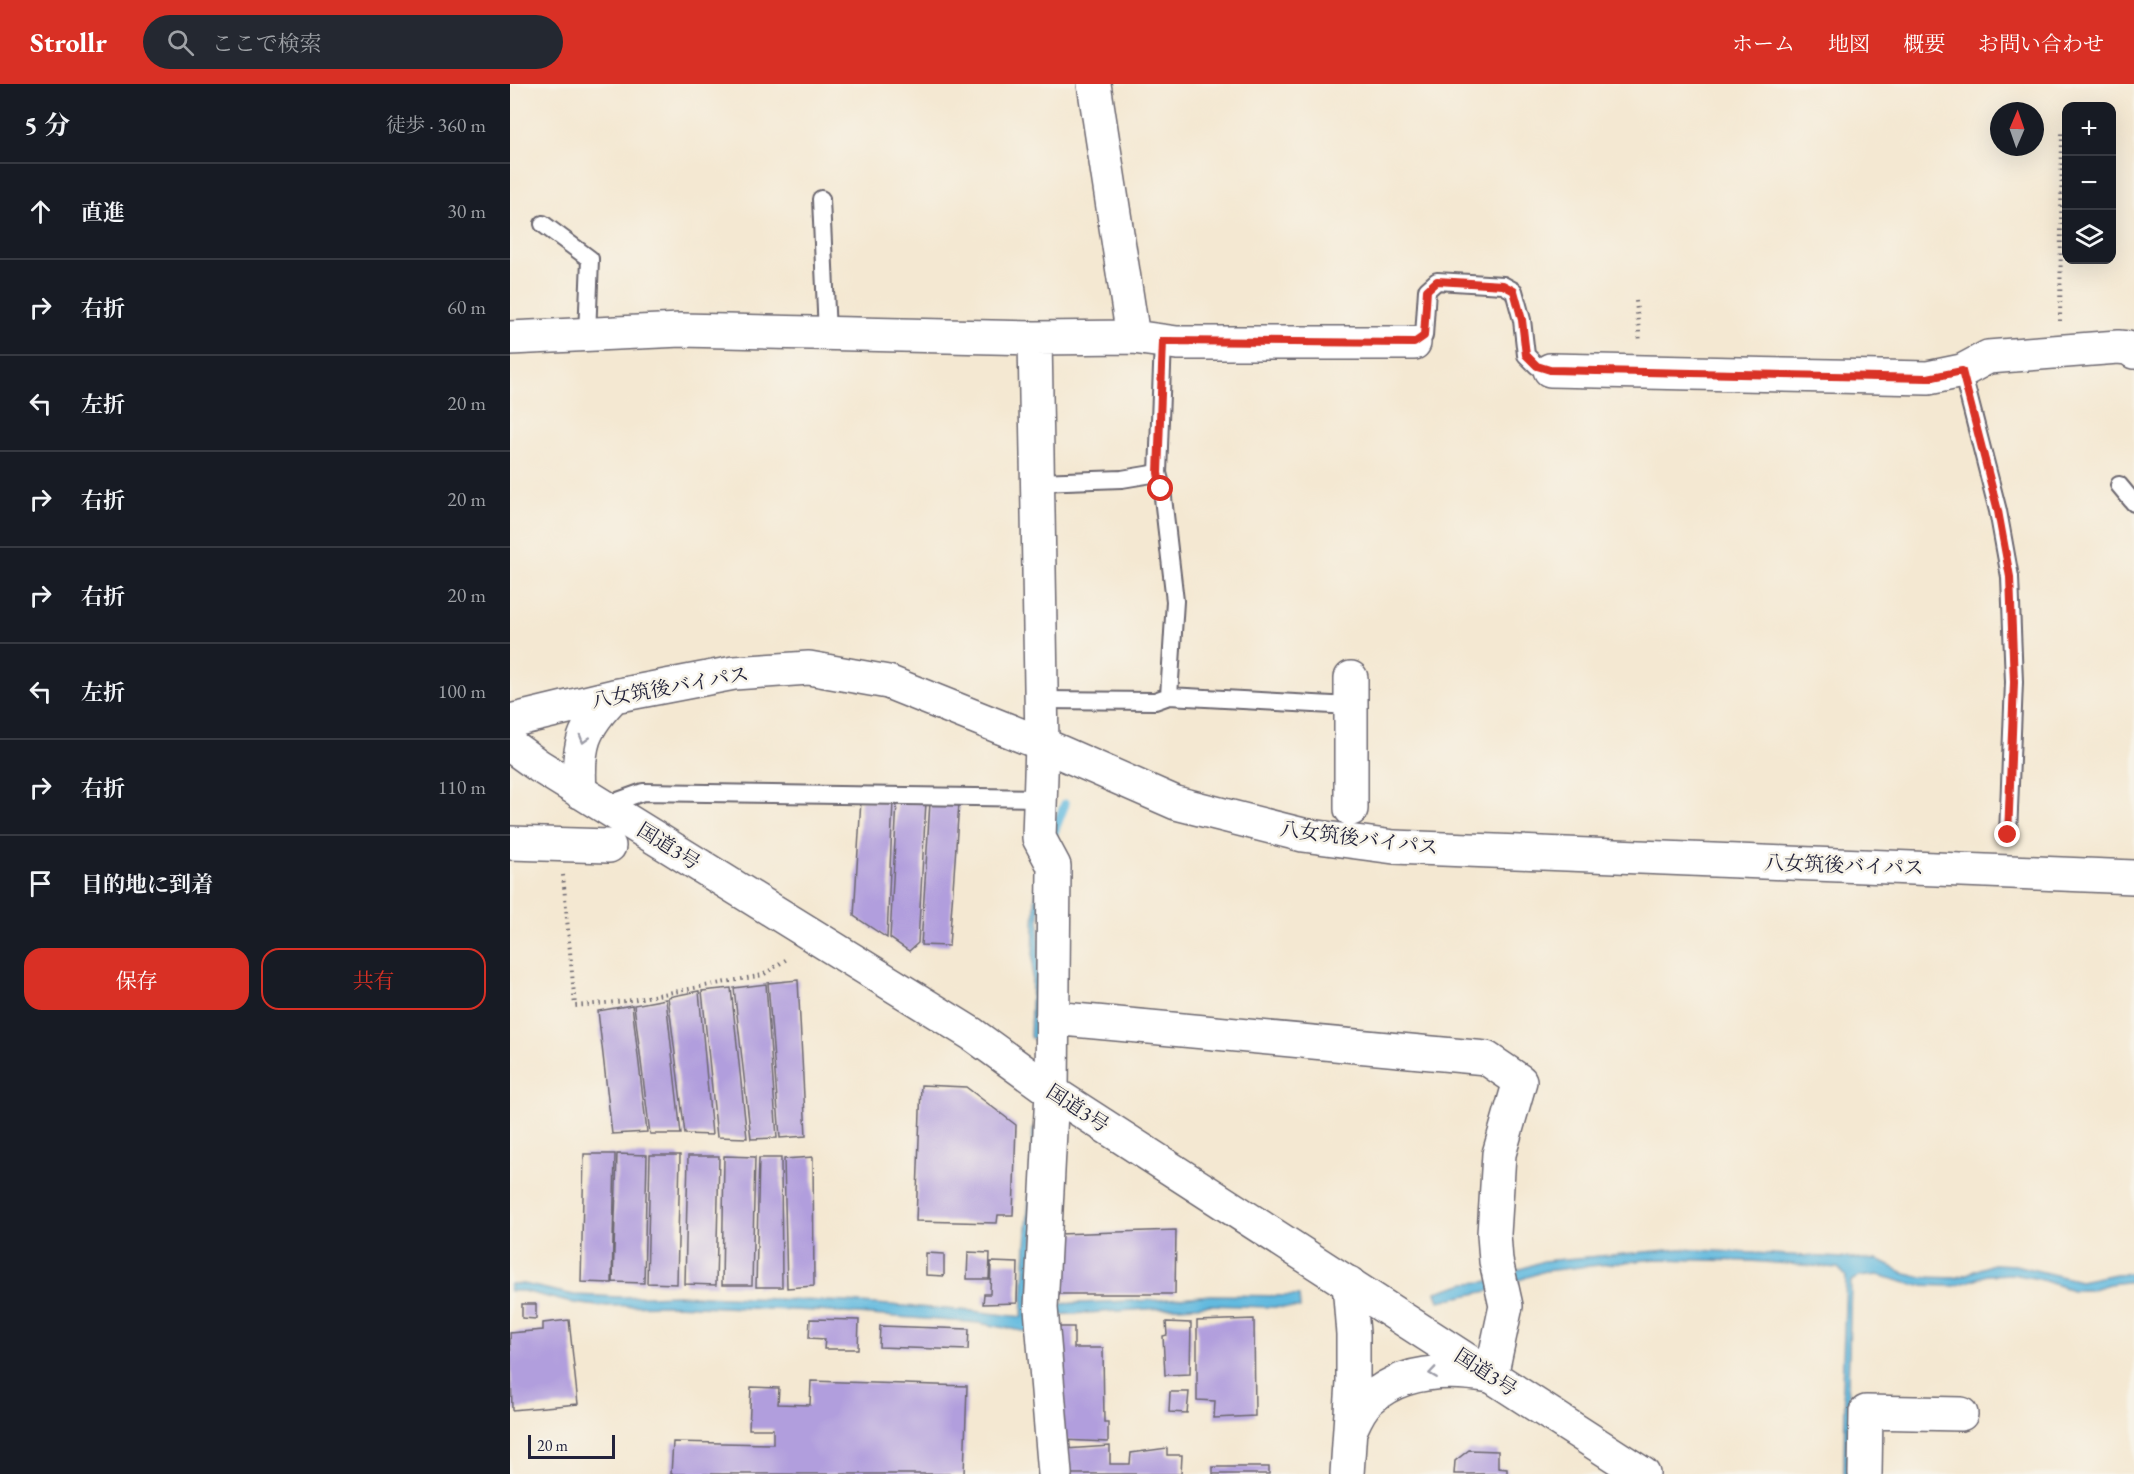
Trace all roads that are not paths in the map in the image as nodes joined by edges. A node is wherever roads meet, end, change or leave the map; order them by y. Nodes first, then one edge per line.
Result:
1 (1094, 84) edge
2 (821, 199) dead end
3 (543, 224) dead end
4 (827, 333) junction
5 (587, 335) junction
6 (510, 338) edge
7 (1035, 338) junction
8 (1148, 339) junction
9 (1414, 343) joint
10 (2134, 352) edge
11 (1550, 370) joint
12 (1962, 371) junction
13 (1158, 473) junction
14 (1038, 482) junction
15 (2119, 485) dead end
16 (2134, 503) edge
17 (1351, 692) joint
18 (614, 696) junction
19 (1168, 696) junction
20 (1041, 700) junction
21 (510, 721) edge
22 (1042, 744) junction
23 (510, 745) edge
24 (1040, 798) junction
25 (592, 799) junction
26 (1351, 809) dead end
27 (2008, 835) dead end
28 (510, 843) edge
29 (609, 846) dead end
30 (2134, 877) edge
31 (1052, 1018) junction
32 (1052, 1092) junction
33 (1350, 1283) junction
34 (1491, 1376) junction
35 (1961, 1414) dead end
36 (1349, 1432) junction
37 (1055, 1474) edge
38 (1347, 1474) edge
39 (1643, 1474) edge
40 (1865, 1474) edge

1 - 8 main road
2 - 4 lane
3 - 5 lane
4 - 5 main road
4 - 7 main road
5 - 6 main road
7 - 8 main road
7 - 14 main road
8 - 9 main road
8 - 13 lane
9 - 11 lane
10 - 12 main road
11 - 12 main road
12 - 27 lane
13 - 14 lane
13 - 19 lane
14 - 20 main road
15 - 16 lane
17 - 19 lane
17 - 26 main road
18 - 21 main road, 八女筑後バイパス
18 - 22 main road, 八女筑後バイパス
18 -> 25 main road
19 - 20 lane
20 - 22 main road
22 - 24 main road
22 - 30 main road, 八女筑後バイパス
23 - 25 main road, 国道3号
24 - 25 lane
24 - 31 main road
25 - 32 main road, 国道3号
28 - 29 main road
31 - 32 main road
31 - 34 main road
32 - 33 main road, 国道3号
32 - 37 main road
33 - 34 main road, 国道3号
33 - 36 main road
34 -> 36 main road
34 - 39 main road, 国道3号
35 - 40 main road
36 - 38 main road

